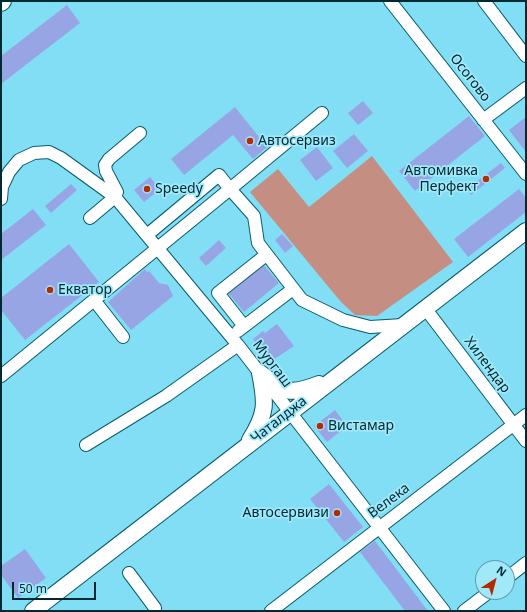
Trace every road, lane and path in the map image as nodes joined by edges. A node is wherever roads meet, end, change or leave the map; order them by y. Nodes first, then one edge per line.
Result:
1 (390, 1) edge
2 (484, 1) edge
3 (526, 56) edge
4 (526, 88) edge
5 (322, 113) dead end
6 (483, 120) junction
7 (140, 133) dead end
8 (526, 174) edge
9 (230, 189) junction
10 (115, 197) junction
11 (1, 200) edge
12 (90, 218) dead end
13 (526, 231) edge
14 (147, 235) junction
15 (158, 248) junction
16 (266, 255) junction
17 (293, 289) junction
18 (94, 300) junction
19 (425, 308) junction
20 (403, 325) junction
21 (244, 326) junction
22 (123, 337) dead end
23 (235, 341) junction
24 (260, 373) junction
25 (1, 376) edge
26 (333, 379) junction
27 (290, 412) junction
28 (526, 415) edge
29 (514, 424) junction
30 (526, 440) edge
31 (86, 446) dead end
32 (246, 446) junction
33 (380, 527) junction
34 (526, 563) edge
35 (515, 572) edge
36 (129, 573) dead end
37 (478, 600) edge
38 (156, 610) edge
39 (33, 611) edge
40 (271, 611) edge
41 (444, 611) edge
42 (464, 611) edge

1 - 6 street, Осогово
2 - 3 street
4 - 6 street
5 - 9 street
6 - 8 street, Осогово
7 - 10 street
9 - 14 street
9 - 15 street
9 - 16 street
10 - 11 street
10 - 12 street
10 - 14 street, Мургаш
13 - 19 main road, Чаталджа
14 - 15 street, Мургаш
15 - 18 street
15 - 23 street, Мургаш
16 - 17 street
16 - 21 street
17 - 20 street
17 - 21 street
18 - 22 street
18 - 25 street
19 - 20 main road, Чаталджа
19 - 29 street, Хилендар
20 - 26 main road, Чаталджа
21 - 23 street
23 - 24 street, Мургаш
23 - 31 street
24 - 26 main road
24 - 27 street, Мургаш
24 - 32 main road
26 - 27 main road, Чаталджа
27 - 32 main road, Чаталджа
27 - 33 street, Мургаш
28 - 29 street, Велека
29 - 30 street, Хилендар
29 - 33 street, Велека
32 - 39 main road, Чаталджа
33 - 40 street, Велека
33 - 41 street, Мургаш
34 - 35 street
36 - 38 street
37 - 42 street

